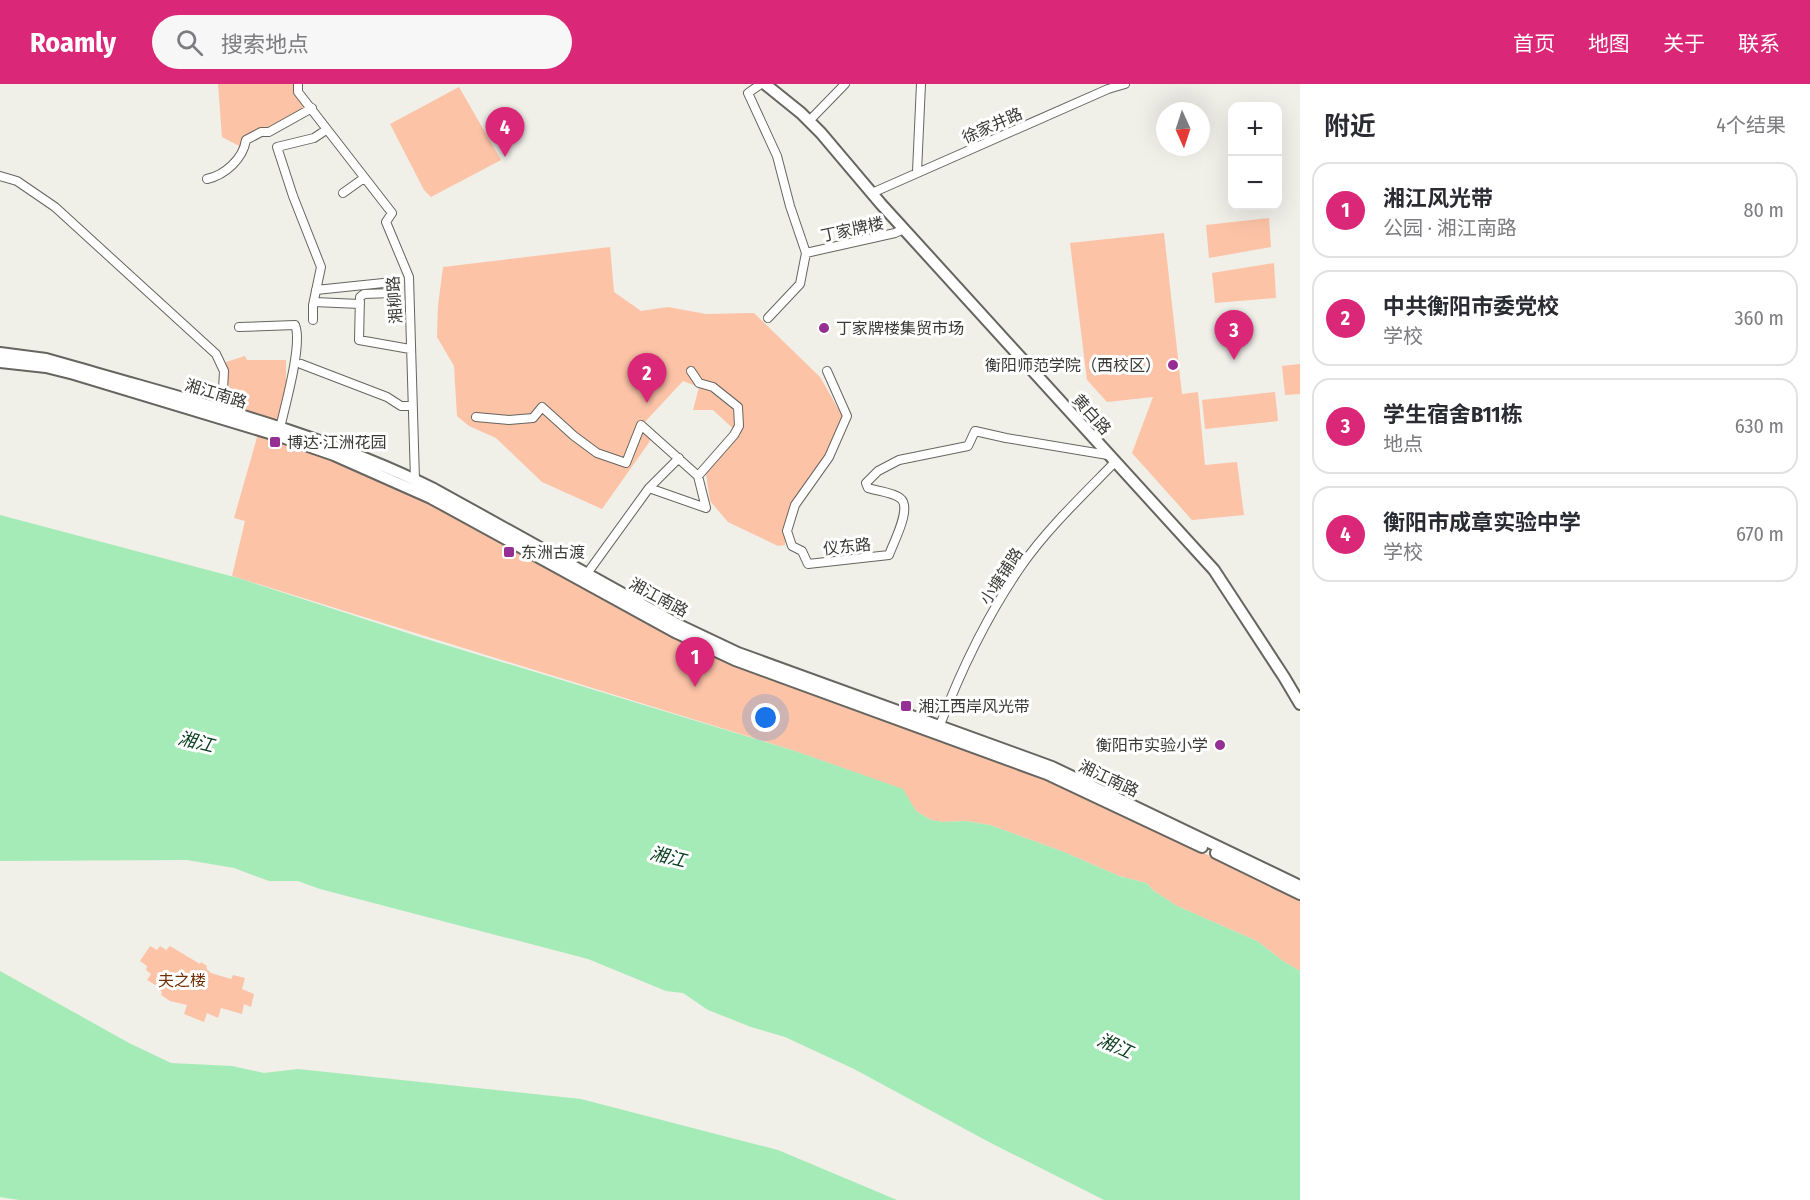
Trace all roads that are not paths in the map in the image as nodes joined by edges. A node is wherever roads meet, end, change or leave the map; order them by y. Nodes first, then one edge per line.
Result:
1 (298, 84) edge
2 (763, 84) edge
3 (845, 84) edge
4 (921, 84) edge
5 (1125, 84) edge
6 (312, 108) junction
7 (809, 121) junction
8 (326, 130) junction
9 (917, 172) junction
10 (0, 176) edge
11 (207, 178) dead end
12 (364, 178) junction
13 (344, 193) dead end
14 (872, 193) junction
15 (904, 230) junction
16 (806, 253) junction
17 (316, 290) junction
18 (314, 302) junction
19 (360, 304) junction
20 (768, 318) dead end
21 (313, 320) dead end
22 (239, 327) dead end
23 (410, 351) junction
24 (0, 353) edge
25 (0, 362) edge
26 (301, 364) dead end
27 (692, 371) dead end
28 (827, 371) dead end
29 (223, 390) dead end
30 (412, 406) junction
31 (476, 417) dead end
32 (280, 428) junction
33 (679, 458) junction
34 (1112, 459) junction
35 (698, 476) junction
36 (415, 480) junction
37 (649, 488) junction
38 (586, 575) junction
39 (1300, 704) edge
40 (940, 725) junction
41 (1300, 886) edge
42 (1300, 894) edge

1 - 6 street, 湘柳路
2 - 7 main road, 黄白路
2 - 16 street
3 - 7 street
4 - 9 street
5 - 9 street, 徐家井路
6 - 8 street, 湘柳路
6 - 11 street
7 - 14 main road, 黄白路
8 - 12 street, 湘柳路
8 - 17 street
9 - 14 street, 徐家井路
10 - 29 street
12 - 13 street
12 - 23 street, 湘柳路
14 - 15 main road, 黄白路
15 - 16 street, 丁家牌楼
15 - 34 main road, 黄白路
16 - 20 street
17 - 18 street
17 - 19 street
18 - 19 street
18 - 21 street
19 - 23 street
22 - 32 street
23 - 30 street, 湘柳路
24 - 32 main road, 湘江南路
25 - 42 main road, 湘江南路
26 - 30 street
27 - 35 street
28 - 34 street, 仪东路
30 - 36 street, 湘柳路
31 - 33 street
32 - 36 main road, 湘江南路
33 - 35 street
33 - 37 street
34 - 39 main road, 黄白路
34 - 40 street, 小塘铺路
35 - 37 street
36 - 38 main road, 湘江南路
37 - 38 street
38 - 40 main road, 湘江南路
40 - 41 main road, 湘江南路

